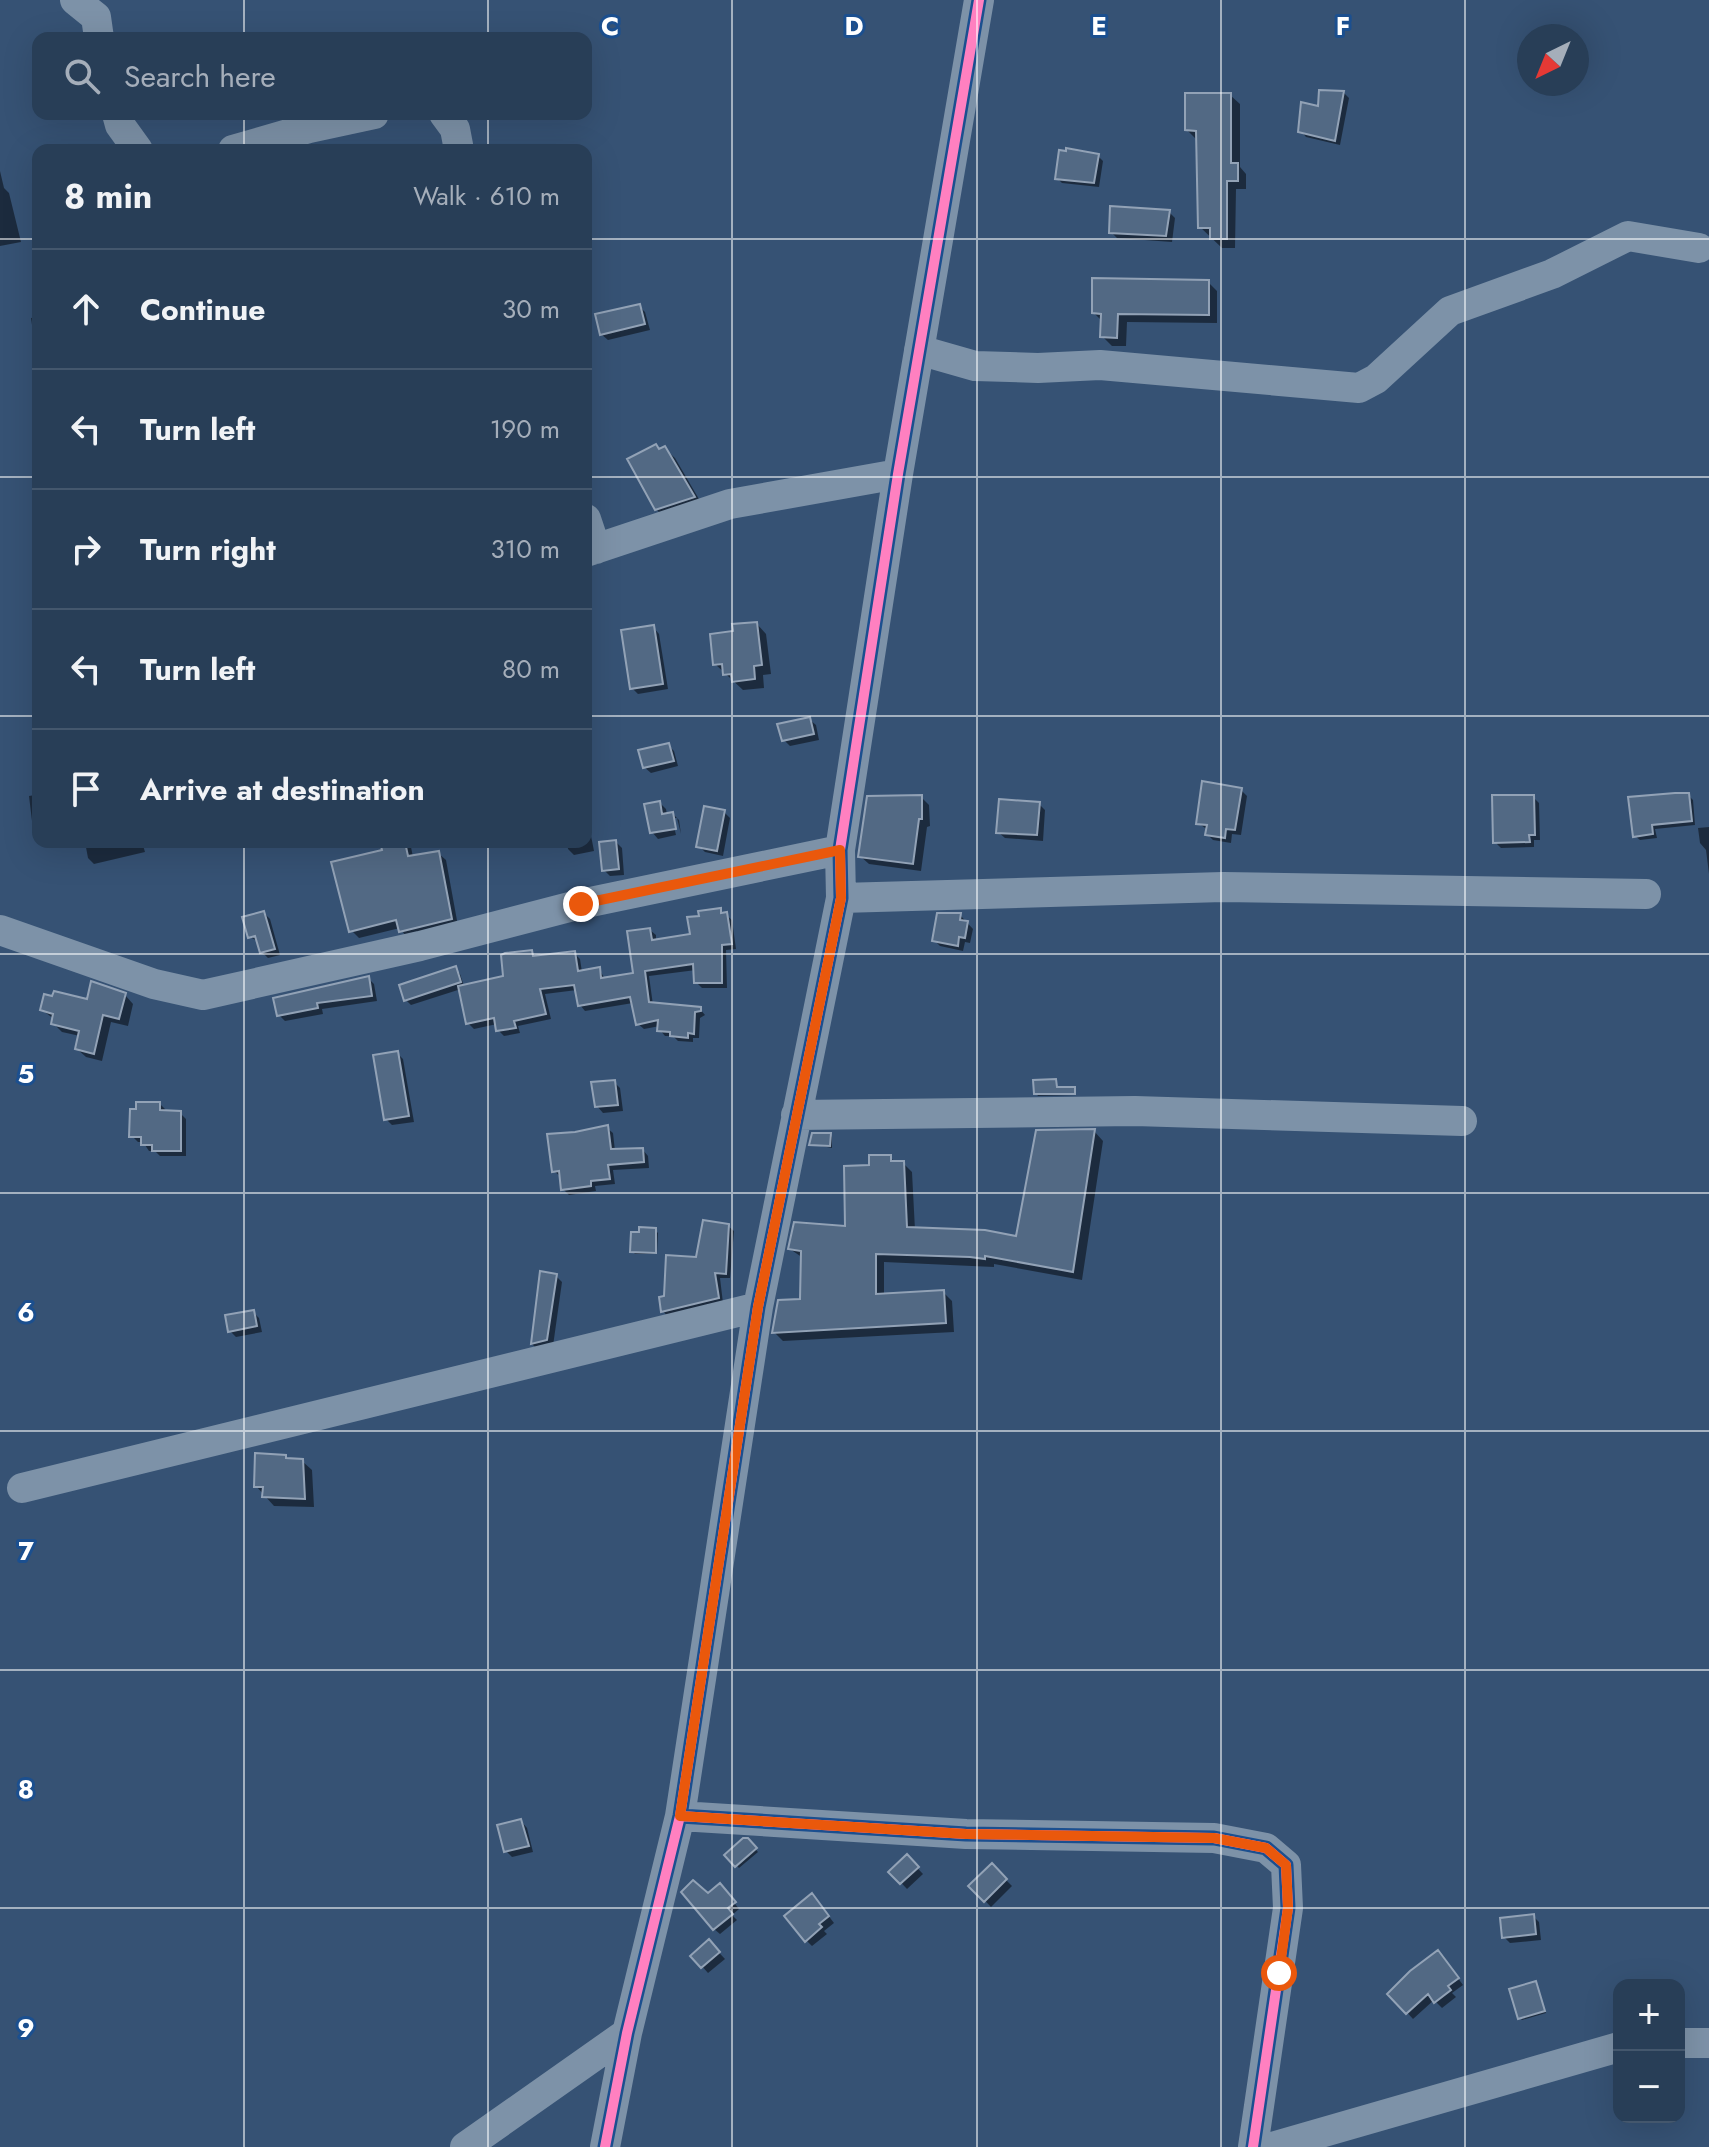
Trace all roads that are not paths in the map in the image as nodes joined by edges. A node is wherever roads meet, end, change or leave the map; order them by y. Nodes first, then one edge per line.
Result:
1 (75, 0) edge
2 (979, 0) edge
3 (98, 32) edge
4 (119, 120) edge
5 (346, 120) edge
6 (448, 120) edge
7 (134, 144) edge
8 (254, 144) edge
9 (458, 144) edge
10 (1699, 248) dead end
11 (919, 350) junction
12 (898, 474) junction
13 (592, 550) edge
14 (840, 850) junction
15 (1646, 894) dead end
16 (841, 898) junction
17 (0, 930) edge
18 (796, 1115) junction
19 (1462, 1121) dead end
20 (758, 1307) junction
21 (22, 1488) dead end
22 (680, 1816) junction
23 (627, 2033) junction
24 (1685, 2043) edge
25 (1709, 2043) edge
26 (1613, 2049) edge
27 (465, 2147) edge
28 (605, 2147) edge
29 (1253, 2147) edge
30 (1272, 2147) edge

1 - 3 street
2 - 11 street
4 - 7 street
5 - 8 street
6 - 9 street
10 - 11 street
11 - 12 street
12 - 13 street
12 - 14 street
14 - 16 street
14 - 17 street
15 - 16 street
16 - 18 street
18 - 19 street
18 - 20 street
20 - 21 street
20 - 22 street
22 - 23 street
22 - 29 street
23 - 27 street
23 - 28 street
24 - 25 street
26 - 30 street

